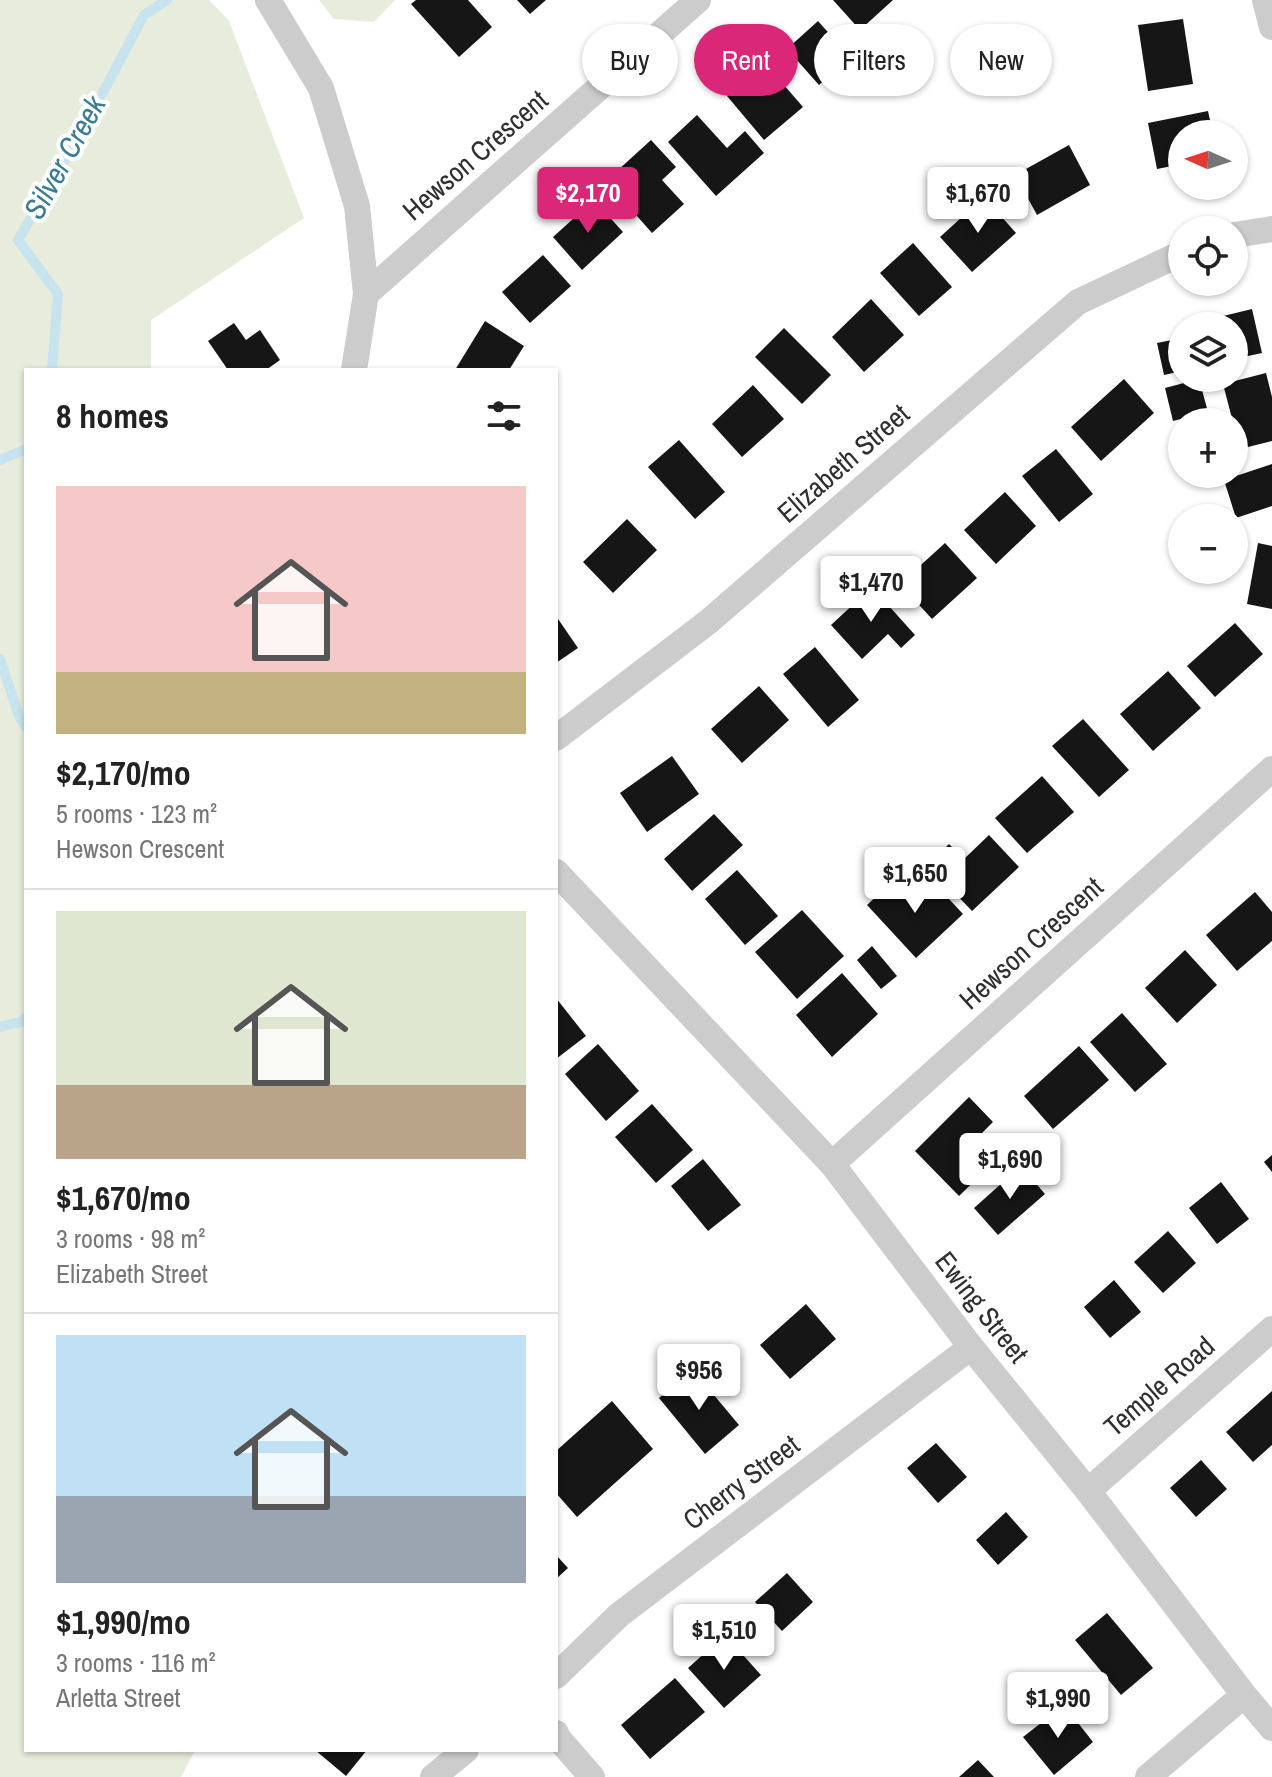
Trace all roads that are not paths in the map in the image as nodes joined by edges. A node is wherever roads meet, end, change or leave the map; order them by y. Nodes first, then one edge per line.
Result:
1 (268, 0) edge
2 (698, 0) edge
3 (1265, 0) edge
4 (1272, 27) edge
5 (1272, 229) edge
6 (1248, 233) edge
7 (1168, 260) edge
8 (366, 294) junction
9 (354, 368) edge
10 (558, 736) edge
11 (1272, 769) edge
12 (558, 874) edge
13 (832, 1164) junction
14 (1272, 1329) edge
15 (971, 1347) junction
16 (1088, 1491) junction
17 (558, 1674) edge
18 (1244, 1695) junction
19 (1272, 1728) edge
20 (558, 1738) edge
21 (464, 1752) edge
22 (433, 1777) edge
23 (592, 1777) edge
24 (1148, 1777) edge

1 - 8 street
2 - 8 street, Hewson Crescent
3 - 4 street
5 - 6 street
7 - 10 street, Elizabeth Street
8 - 9 street
11 - 13 street, Hewson Crescent
12 - 13 street, Ewing Street
13 - 15 street, Ewing Street
14 - 16 street, Temple Road
15 - 16 street, Ewing Street
15 - 17 street, Cherry Street
16 - 18 street, Ewing Street
18 - 19 street, Ewing Street
18 - 24 street
20 - 23 street
21 - 22 street

